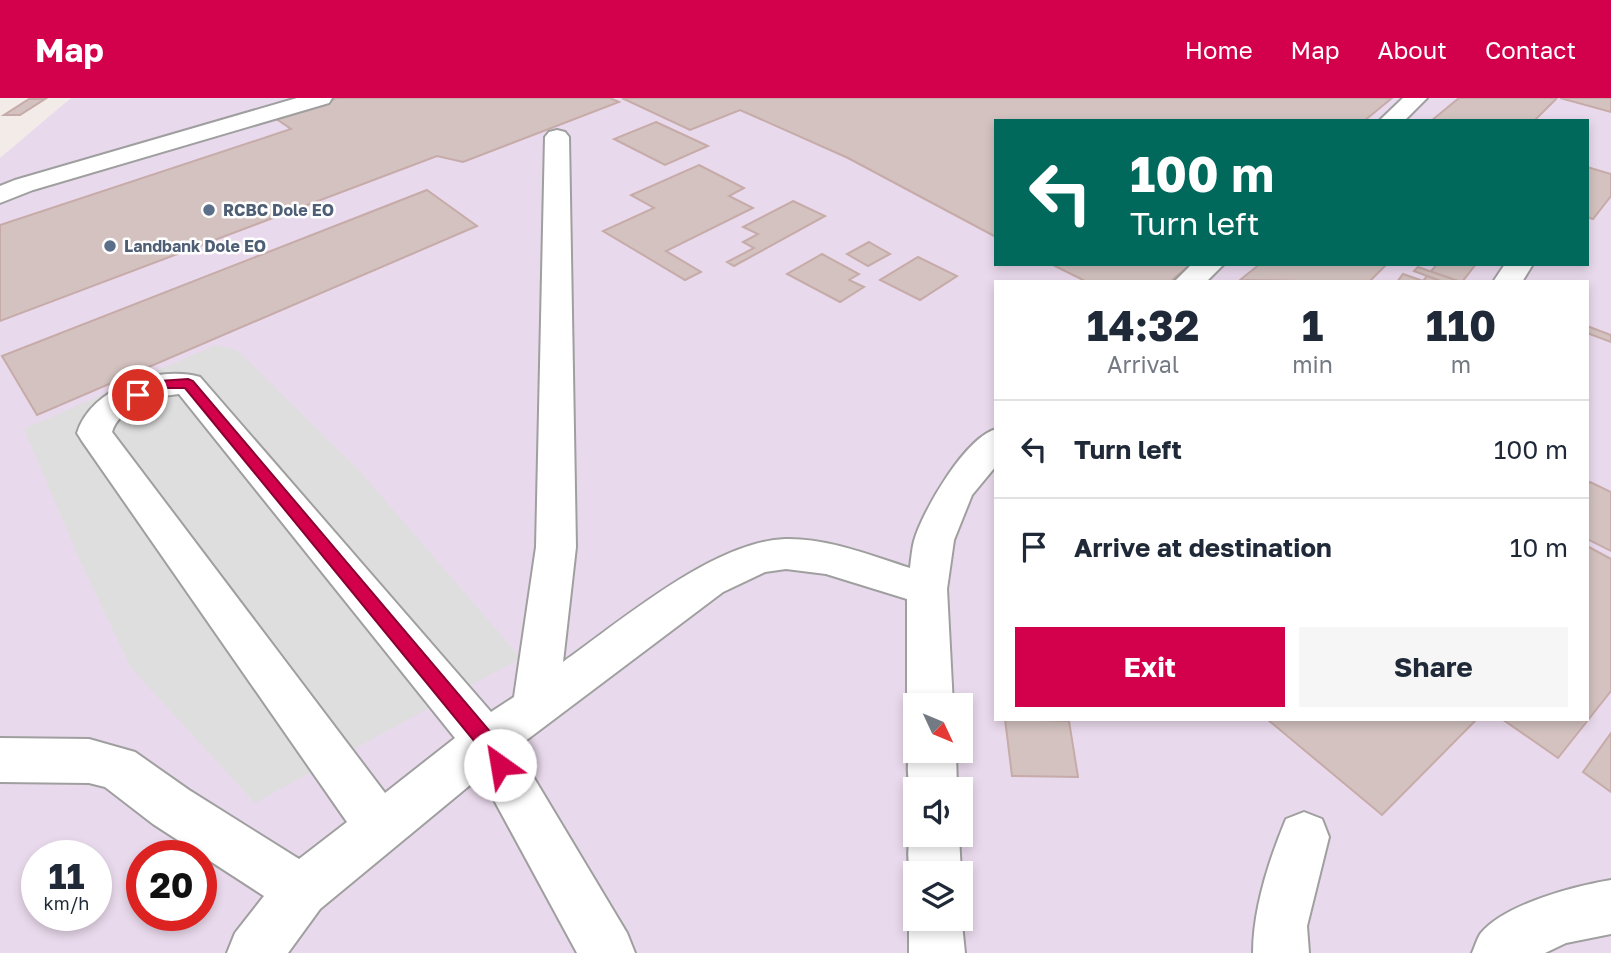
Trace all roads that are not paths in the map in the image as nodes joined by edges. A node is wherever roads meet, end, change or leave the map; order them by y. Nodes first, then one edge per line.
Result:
1 (321, 98) edge
2 (1416, 98) edge
3 (1392, 119) edge
4 (557, 137) dead end
5 (0, 195) edge
6 (1208, 266) edge
7 (1190, 280) edge
8 (994, 443) edge
9 (927, 589) junction
10 (930, 693) edge
11 (535, 706) junction
12 (486, 742) junction
13 (0, 760) edge
14 (380, 827) junction
15 (1304, 837) dead end
16 (301, 890) junction
17 (1611, 907) edge
18 (936, 931) edge
19 (255, 953) edge
20 (607, 953) edge
21 (937, 953) edge
22 (1281, 953) edge
23 (1500, 953) edge

1 - 5 lane
2 - 3 lane
4 - 11 lane
6 - 7 lane
8 - 9 lane
9 - 10 lane
9 - 11 lane
11 - 12 lane
12 - 14 lane
12 - 14 lane
12 - 20 lane
13 - 16 lane
14 - 16 lane
15 - 22 lane
16 - 19 lane
17 - 23 lane
18 - 21 lane

